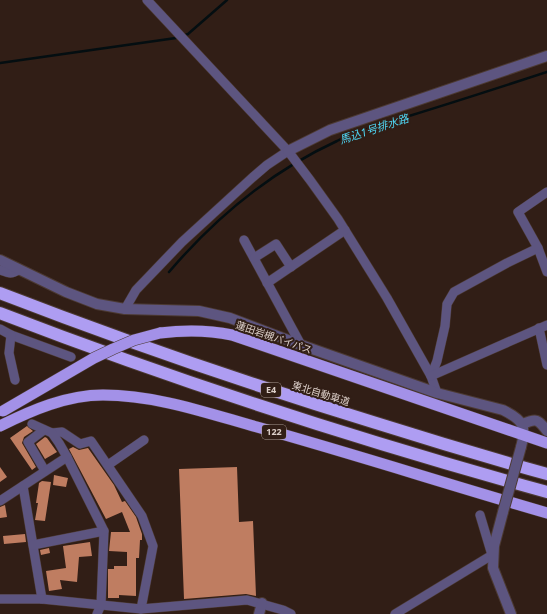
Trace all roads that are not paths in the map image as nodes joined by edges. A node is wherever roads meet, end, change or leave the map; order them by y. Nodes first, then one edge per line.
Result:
1 (147, 0) edge
2 (547, 56) edge
3 (288, 151) junction
4 (547, 192) edge
5 (345, 230) junction
6 (244, 240) dead end
7 (538, 248) junction
8 (254, 258) junction
9 (0, 260) edge
10 (291, 267) junction
11 (19, 269) junction
12 (0, 270) edge
13 (547, 272) edge
14 (267, 283) junction
15 (0, 291) edge
16 (125, 309) junction
17 (0, 313) edge
18 (543, 326) edge
19 (0, 329) edge
20 (11, 336) junction
21 (301, 345) junction
22 (72, 357) dead end
23 (547, 365) edge
24 (431, 376) junction
25 (15, 380) dead end
26 (437, 393) junction
27 (2, 411) edge
28 (32, 424) dead end
29 (523, 424) junction
30 (0, 426) edge
31 (547, 430) edge
32 (48, 432) junction
33 (524, 436) junction
34 (144, 440) dead end
35 (547, 443) edge
36 (67, 457) junction
37 (108, 465) junction
38 (45, 471) junction
39 (547, 474) edge
40 (23, 486) junction
41 (547, 492) edge
42 (0, 501) edge
43 (547, 513) edge
44 (480, 515) dead end
45 (104, 531) junction
46 (33, 545) junction
47 (492, 555) junction
48 (0, 599) edge
49 (42, 599) junction
50 (262, 603) junction
51 (141, 608) junction
52 (99, 610) edge
53 (126, 611) edge
54 (259, 614) edge
55 (291, 614) edge
56 (386, 614) edge
57 (397, 614) edge
58 (511, 614) edge

1 - 3 street
2 - 3 street
3 - 5 street
3 - 16 street
4 - 7 street
5 - 10 street
5 - 24 street
6 - 8 street
7 - 13 street
7 - 24 street
8 - 10 street
8 - 14 street
9 - 11 street
10 - 14 street
11 - 12 street
11 - 16 street
14 - 21 street
15 - 39 highway, 東北自動車道 / E4
16 - 21 street
17 - 41 highway, E4
18 - 23 street
18 - 24 street
19 - 20 street
20 - 22 street
20 - 25 street
21 - 26 street
24 - 26 street
26 - 29 street
27 - 33 highway, 蓮田岩槻バイパス, bridge
28 - 32 street
29 - 31 street
29 - 33 street
30 - 43 highway, 122
32 - 36 street
32 - 37 street
32 - 38 street
33 - 35 highway, 蓮田岩槻バイパス
33 - 47 street, bridge
34 - 37 street
36 - 38 street
36 - 45 street
37 - 51 street
38 - 40 street
40 - 42 street
40 - 46 street
44 - 47 street
45 - 46 street
45 - 52 street
46 - 49 street
47 - 57 street
47 - 58 street
48 - 49 street
49 - 52 street
50 - 51 street
50 - 54 street
50 - 55 street
51 - 53 street
52 - 53 street
56 - 57 street

